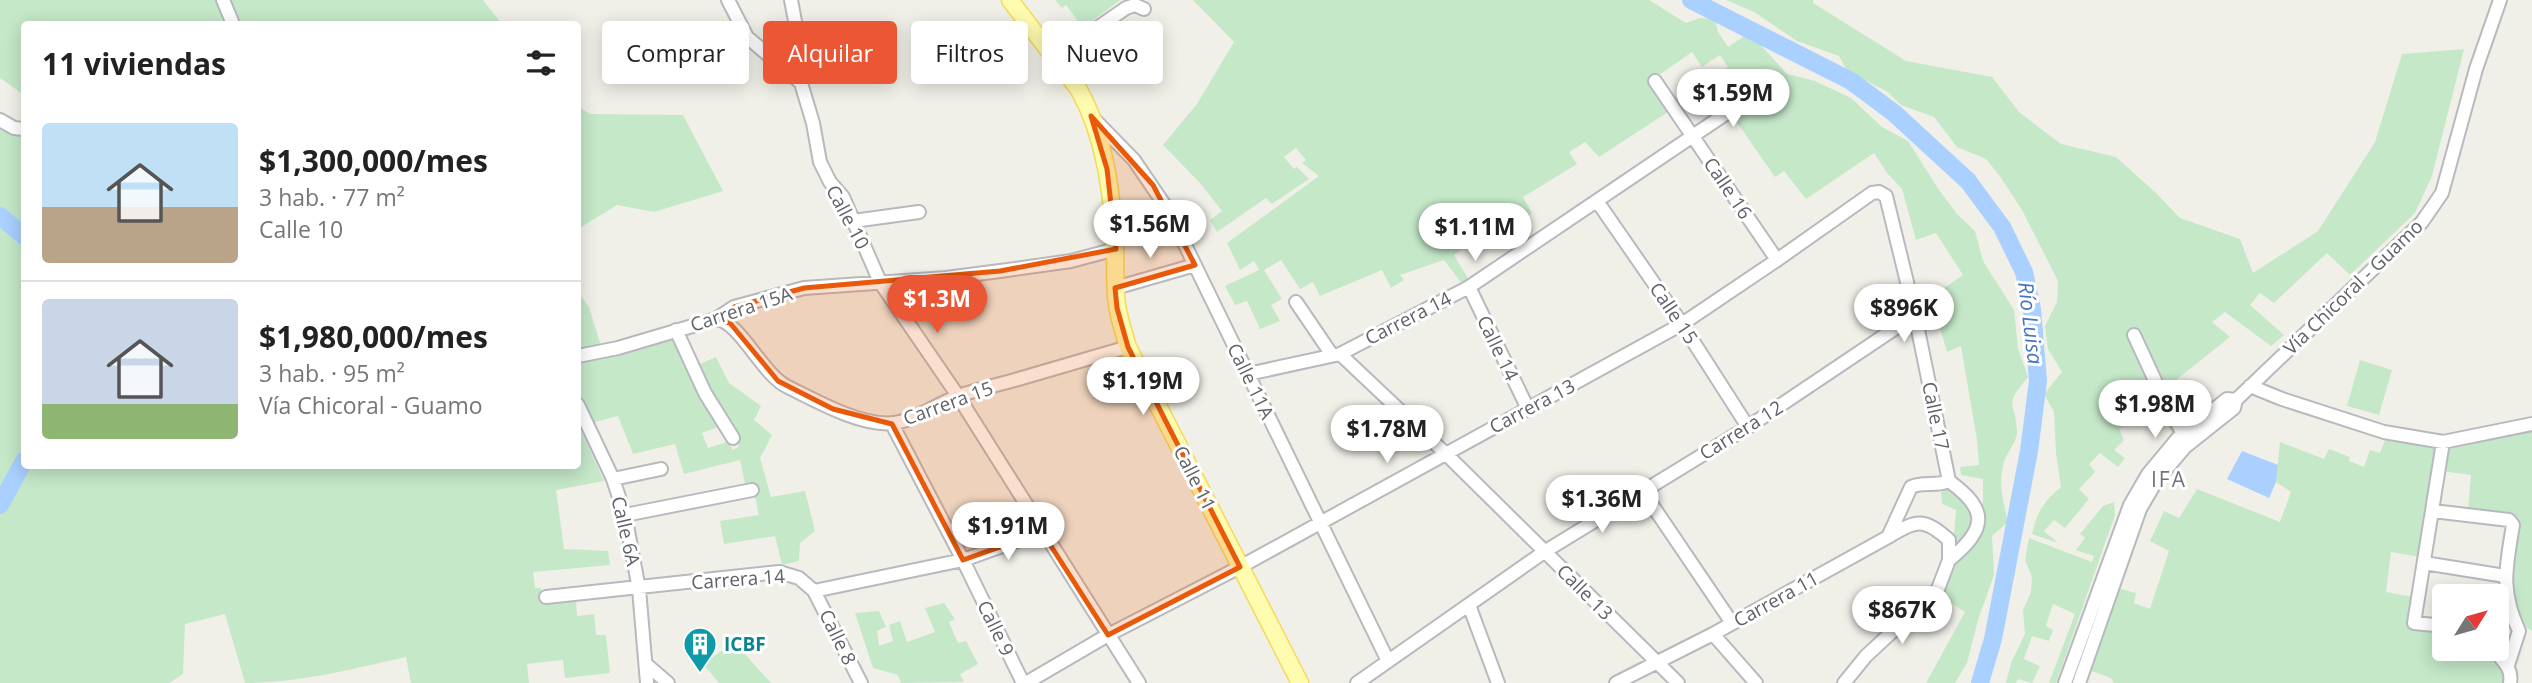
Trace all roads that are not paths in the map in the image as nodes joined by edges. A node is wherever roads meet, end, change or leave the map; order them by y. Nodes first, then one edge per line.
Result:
1 (223, 0) edge
2 (728, 0) edge
3 (791, 0) edge
4 (1010, 0) edge
5 (2500, 0) edge
6 (1144, 9) dead end
7 (232, 21) edge
8 (795, 21) edge
9 (1107, 21) edge
10 (1042, 42) edge
11 (763, 51) edge
12 (1655, 80) dead end
13 (801, 84) edge
14 (1074, 84) edge
15 (1755, 94) dead end
16 (1091, 116) junction
17 (0, 120) edge
18 (21, 129) edge
19 (1693, 137) junction
20 (1879, 192) joint
21 (1597, 201) junction
22 (919, 212) dead end
23 (853, 221) junction
24 (1115, 249) junction
25 (1777, 260) junction
26 (1195, 265) junction
27 (880, 282) junction
28 (1469, 287) junction
29 (1115, 288) junction
30 (1296, 302) dead end
31 (1915, 316) junction
32 (716, 319) junction
33 (1682, 324) junction
34 (676, 330) junction
35 (2134, 335) dead end
36 (1128, 346) junction
37 (1336, 354) junction
38 (581, 355) edge
39 (1248, 374) junction
40 (2250, 386) junction
41 (958, 396) junction
42 (1528, 409) junction
43 (581, 411) edge
44 (892, 424) junction
45 (2532, 424) edge
46 (1748, 427) junction
47 (733, 438) dead end
48 (2182, 440) junction
49 (2442, 442) junction
50 (1445, 453) junction
51 (661, 469) dead end
52 (613, 479) junction
53 (1949, 481) junction
54 (752, 490) dead end
55 (1643, 490) junction
56 (2433, 511) junction
57 (625, 515) junction
58 (1320, 522) junction
59 (1042, 532) junction
60 (1888, 537) junction
61 (1544, 552) junction
62 (963, 560) junction
63 (1949, 560) junction
64 (2424, 563) junction
65 (1240, 567) junction
66 (2505, 576) junction
67 (639, 589) junction
68 (814, 591) junction
69 (546, 597) dead end
70 (2101, 603) junction
71 (1469, 605) junction
72 (1732, 623) junction
73 (2432, 625) edge
74 (2519, 631) junction
75 (1713, 634) junction
76 (1108, 635) junction
77 (2532, 636) edge
78 (1388, 662) junction
79 (1656, 662) junction
80 (2505, 662) edge
81 (647, 665) junction
82 (2508, 665) junction
83 (647, 683) edge
84 (668, 683) edge
85 (861, 683) edge
86 (1024, 683) edge
87 (1139, 683) edge
88 (1300, 683) edge
89 (1357, 683) edge
90 (1498, 683) edge
91 (1616, 683) edge
92 (1678, 683) edge
93 (1756, 683) edge
94 (1844, 683) edge
95 (2066, 683) edge
96 (2078, 683) edge
97 (2510, 683) edge

1 - 7 street
2 - 11 street
3 - 8 street, Calle 10
4 - 10 main road, Calle 11
5 - 40 street, Vía Chicoral - Guamo
6 - 9 street
12 - 19 street, Calle 16
13 - 23 street, Calle 10
14 - 16 main road, Calle 11
15 - 19 street
16 - 24 main road, Calle 11
16 - 26 street, Calle 11A
17 - 18 street
19 - 21 street, Carrera 14
19 - 25 street, Calle 16
20 - 25 street, Carrera 13
20 - 31 street, Calle 17
21 - 28 street, Carrera 14
21 - 33 street, Calle 15
22 - 23 street
23 - 27 street, Calle 10
24 - 27 street, Carrera 15A
24 - 29 main road, Calle 11
25 - 33 street, Carrera 13
26 - 29 street
26 - 39 street, Calle 11A
27 - 32 street, Carrera 15A
27 - 41 street, Calle 10
28 - 37 street, Carrera 14
28 - 42 street, Calle 14
29 - 36 main road, Calle 11
30 - 37 street, Calle 13
31 - 46 street, Carrera 12
31 - 53 street, Calle 17
32 - 34 street, Carrera 15A
32 - 44 street, Carrera 15
33 - 42 street, Carrera 13
33 - 46 street, Calle 15
34 - 38 street, Carrera 15A
34 - 47 street
35 - 48 street
36 - 41 street, Carrera 15
36 - 65 main road, Calle 11
37 - 39 street, Carrera 14
37 - 50 street, Calle 13
39 - 58 street, Calle 11A
40 - 48 street, Vía Chicoral - Guamo
40 - 49 street
41 - 44 street, Carrera 15
41 - 59 street, Calle 10
42 - 50 street, Carrera 13
43 - 52 street, Calle 6A
44 - 62 street, Calle 9
45 - 49 street
46 - 55 street, Carrera 12
48 - 70 street, Vía Chicoral - Guamo
49 - 56 street
50 - 58 street, Carrera 13
50 - 61 street, Calle 13
51 - 52 street
52 - 57 street, Calle 6A
53 - 60 street
53 - 63 street
54 - 57 street
55 - 61 street, Carrera 12
55 - 72 street
56 - 64 street
56 - 66 street
57 - 67 street, Calle 6A
58 - 65 street, Carrera 13
58 - 78 street, Calle 11A
59 - 62 street, Carrera 14
59 - 76 street, Calle 10
60 - 63 street, Carrera 11
60 - 72 street, Carrera 11
61 - 71 street, Carrera 12
61 - 79 street, Calle 13
62 - 68 street, Carrera 14
62 - 86 street, Calle 9
63 - 94 street
64 - 66 street
64 - 73 street
65 - 76 street, Carrera 13
65 - 88 main road, Calle 11
66 - 74 street
67 - 68 street, Carrera 14
67 - 69 street, Carrera 14
67 - 81 street, Calle 6A
68 - 85 street, Calle 8
70 - 95 street, Vía Chicoral - Guamo
70 - 96 street, Vía Chicoral - Guamo
71 - 78 street, Carrera 12
71 - 90 street
72 - 75 street, Carrera 11
74 - 77 street
74 - 82 street
75 - 79 street, Carrera 11
75 - 93 street
76 - 86 street, Carrera 13
76 - 87 street, Calle 10
78 - 89 street, Carrera 12
79 - 91 street, Carrera 11
79 - 92 street, Calle 13
80 - 82 street
81 - 83 street, Calle 6A
81 - 84 street
82 - 97 street

